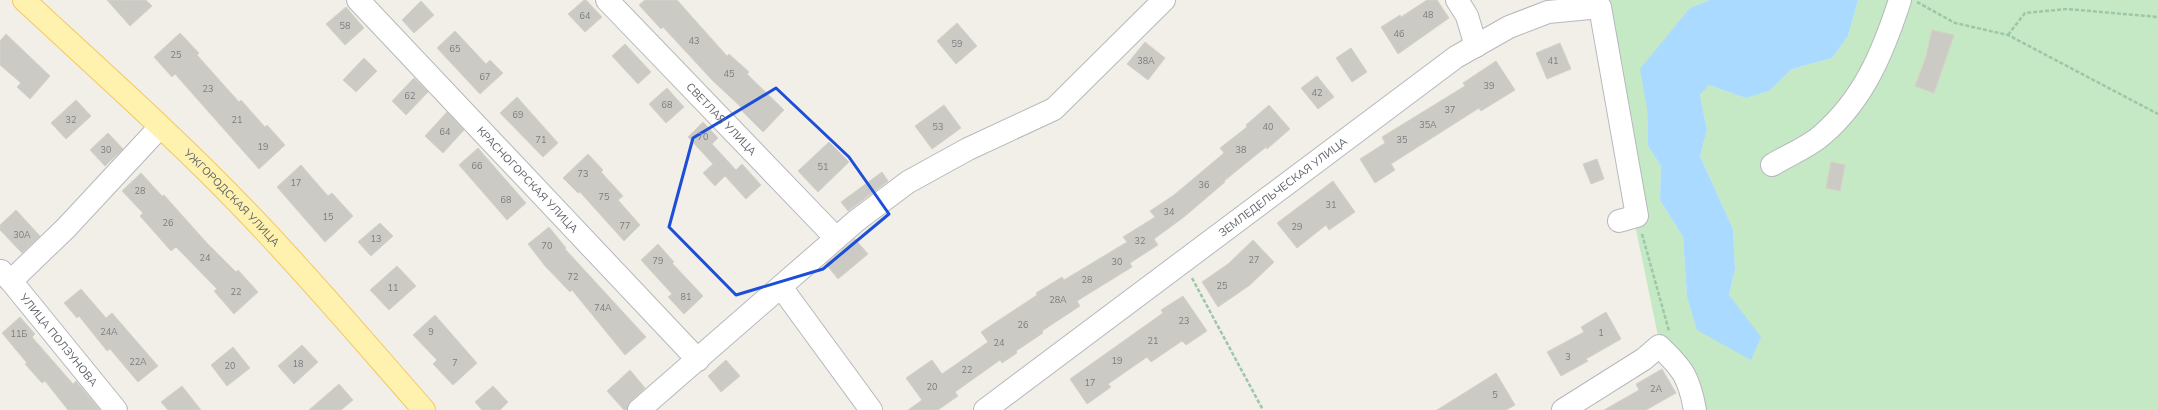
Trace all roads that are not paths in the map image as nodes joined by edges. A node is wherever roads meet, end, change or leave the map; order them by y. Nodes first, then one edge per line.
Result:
1 (24, 0) edge
2 (358, 0) edge
3 (607, 0) edge
4 (1164, 0) edge
5 (1458, 0) edge
6 (1900, 0) edge
7 (1476, 46) junction
8 (160, 127) junction
9 (1772, 164) dead end
10 (1628, 218) road end
11 (836, 238) junction
12 (6, 276) edge
13 (781, 287) junction
14 (698, 360) junction
15 (116, 410) edge
16 (424, 410) edge
17 (639, 410) edge
18 (871, 410) edge
19 (985, 410) edge
20 (1563, 410) edge
21 (1695, 410) edge

1 - 8 main road, УЖГОРОДСКАЯ УЛИЦА
2 - 14 street, КРАСНОГОРСКАЯ УЛИЦА
3 - 11 street, СВЕТЛАЯ УЛИЦА
4 - 11 street
5 - 7 street
6 - 9 street
7 - 10 street, ЗЕМЛЕДЕЛЬЧЕСКАЯ УЛИЦА
7 - 19 street, ЗЕМЛЕДЕЛЬЧЕСКАЯ УЛИЦА
8 - 12 street
8 - 16 main road, УЖГОРОДСКАЯ УЛИЦА
11 - 13 street
12 - 15 street, УЛИЦА ПОЛЗУНОВА
13 - 14 street
13 - 18 street
14 - 17 street
20 - 21 street

